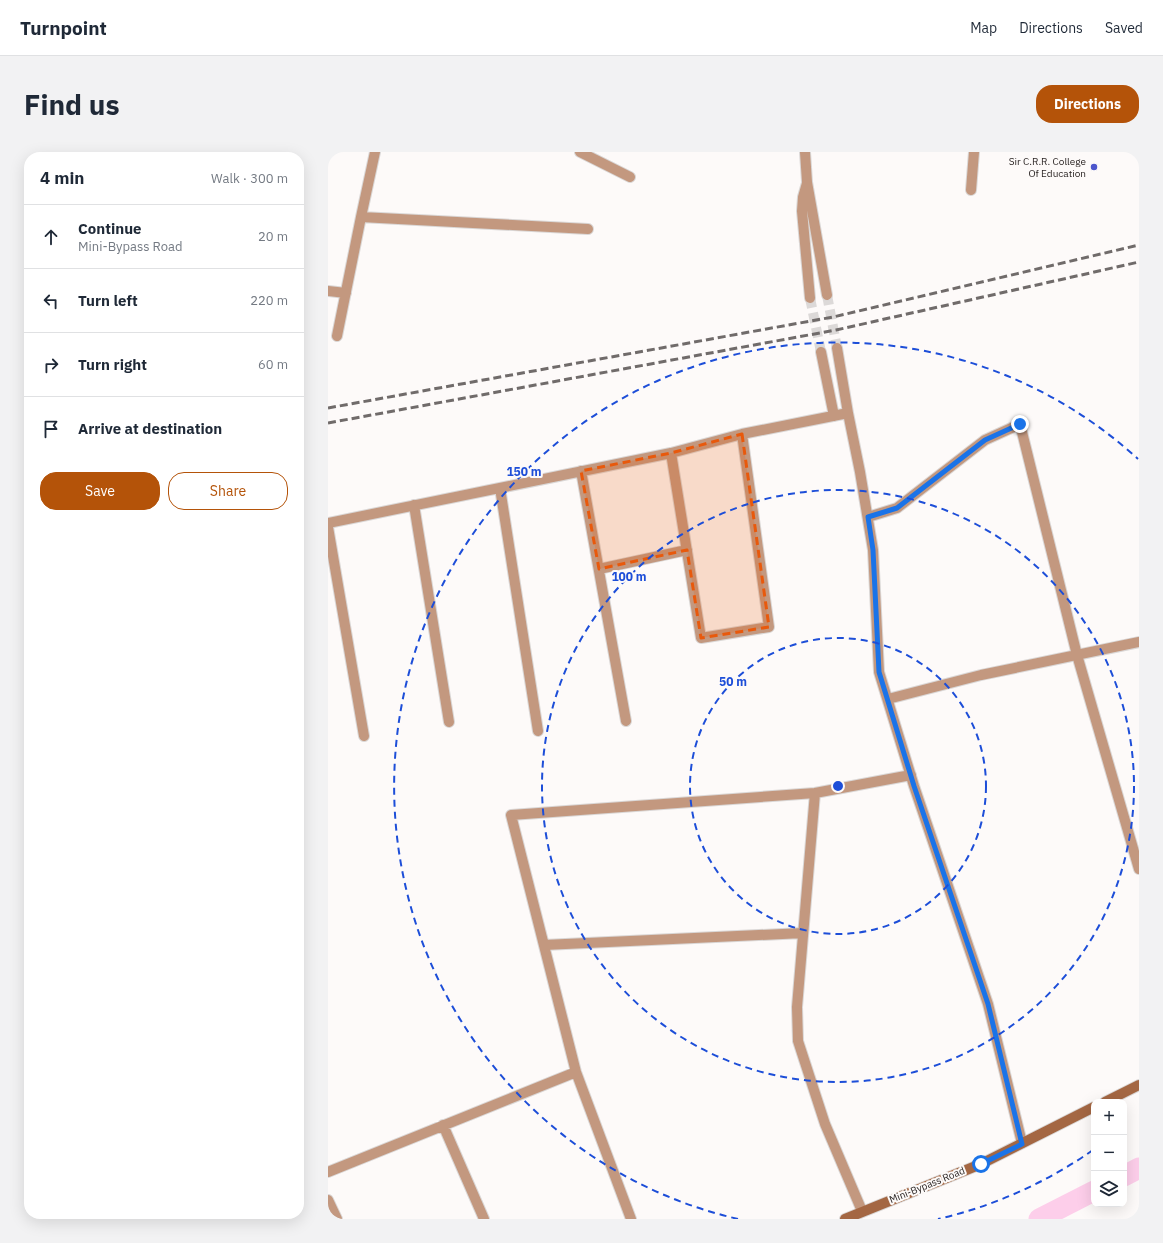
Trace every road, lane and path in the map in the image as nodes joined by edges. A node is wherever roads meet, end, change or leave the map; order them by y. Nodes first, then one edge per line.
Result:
1 (375, 152) edge
2 (580, 152) edge
3 (805, 152) edge
4 (974, 152) edge
5 (630, 177) dead end
6 (807, 182) junction
7 (971, 190) dead end
8 (361, 217) junction
9 (588, 229) dead end
10 (328, 291) edge
11 (346, 292) junction
12 (827, 295) tunnel mouth
13 (810, 298) tunnel mouth
14 (337, 336) dead end
15 (837, 348) tunnel mouth
16 (821, 352) tunnel mouth
17 (848, 413) junction
18 (834, 416) junction
19 (744, 434) junction
20 (671, 453) junction
21 (581, 471) junction
22 (500, 488) junction
23 (414, 505) junction
24 (868, 517) junction
25 (328, 523) edge
26 (328, 528) edge
27 (687, 550) junction
28 (599, 569) junction
29 (1139, 642) edge
30 (1077, 655) junction
31 (888, 698) junction
32 (626, 721) dead end
33 (449, 722) dead end
34 (538, 731) dead end
35 (364, 736) dead end
36 (911, 776) junction
37 (815, 793) junction
38 (1139, 869) edge
39 (803, 933) junction
40 (544, 945) junction
41 (576, 1072) junction
42 (1139, 1085) edge
43 (1111, 1099) edge
44 (1091, 1109) edge
45 (443, 1126) junction
46 (1022, 1144) junction
47 (328, 1172) edge
48 (328, 1200) edge
49 (862, 1211) junction
50 (337, 1219) edge
51 (484, 1219) edge
52 (631, 1219) edge
53 (845, 1219) edge

1 - 8 street
2 - 5 street
3 - 6 street
4 - 7 street
6 - 12 street
6 - 13 street
8 - 9 street
8 - 11 street
10 - 11 street
11 - 14 street
15 - 17 street
16 - 18 street
17 - 18 street
17 - 24 street
18 - 19 street
19 - 20 street
19 - 27 street
20 - 21 street
20 - 27 street
21 - 22 street
21 - 28 street
22 - 23 street
22 - 34 street
23 - 25 street
23 - 33 street
24 - 30 street
24 - 31 street
26 - 35 street
27 - 28 street
28 - 32 street
29 - 30 street
30 - 31 street
30 - 38 street
31 - 36 street
36 - 37 street
36 - 46 street
37 - 39 street
37 - 40 street
39 - 40 street
39 - 49 street
40 - 41 street
41 - 45 street
41 - 52 street
42 - 43 main road
44 - 46 main road, Mini-Bypass Road
45 - 47 street
45 - 51 street
46 - 49 main road, Mini-Bypass Road
48 - 50 street
49 - 53 main road, Mini-Bypass Road

